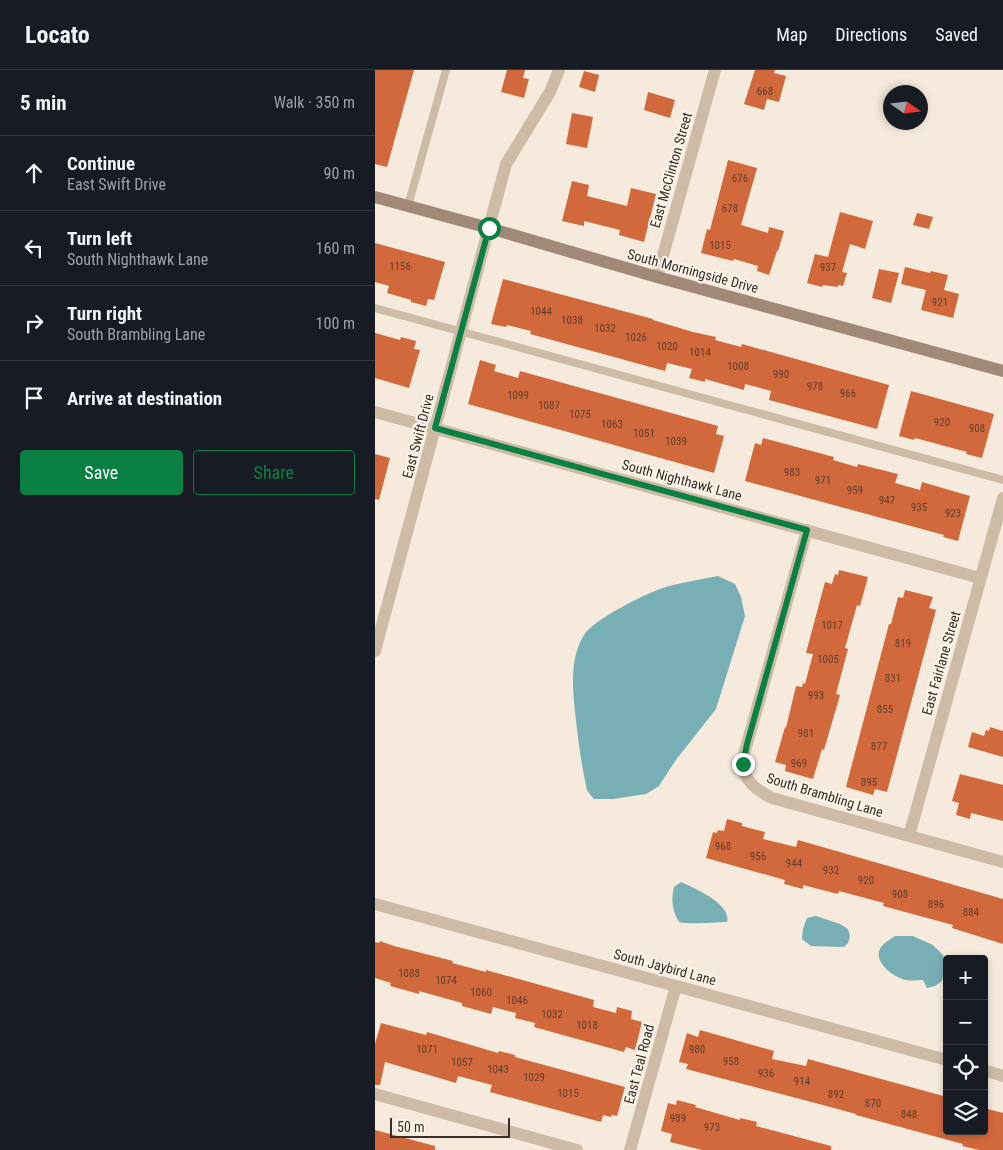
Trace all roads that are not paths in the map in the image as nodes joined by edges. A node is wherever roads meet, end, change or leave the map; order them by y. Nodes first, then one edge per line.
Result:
1 (446, 70) edge
2 (559, 70) edge
3 (715, 70) edge
4 (375, 197) edge
5 (408, 206) junction
6 (489, 228) junction
7 (657, 277) junction
8 (375, 308) edge
9 (461, 332) junction
10 (1003, 371) edge
11 (375, 412) edge
12 (435, 428) junction
13 (1003, 480) edge
14 (1003, 498) edge
15 (807, 530) junction
16 (981, 578) junction
17 (378, 632) edge
18 (375, 651) edge
19 (909, 836) junction
20 (1003, 862) edge
21 (375, 904) edge
22 (676, 986) junction
23 (943, 1059) edge
24 (988, 1071) edge
25 (1003, 1076) edge
26 (375, 1094) edge
27 (577, 1150) edge
28 (631, 1150) edge

1 - 5 lane
2 - 6 street, East Swift Drive
3 - 7 street, East McClinton Street
4 - 5 street, South Morningside Drive
5 - 6 street, South Morningside Drive
6 - 7 street, South Morningside Drive
6 - 9 street, East Swift Drive
7 - 10 street, South Morningside Drive
8 - 9 lane
9 - 12 street, East Swift Drive
9 - 13 lane
11 - 12 street, South Nighthawk Lane
12 - 15 street, South Nighthawk Lane
12 - 17 street, East Swift Drive
14 - 16 street, East Fairlane Street
15 - 16 street, South Nighthawk Lane
15 - 19 street, South Brambling Lane
16 - 19 street, East Fairlane Street
17 - 18 street, East Swift Drive
19 - 20 street, South Brambling Lane
21 - 22 street, South Jaybird Lane
22 - 23 street, South Jaybird Lane
22 - 28 street, East Teal Road
24 - 25 street
26 - 27 street

